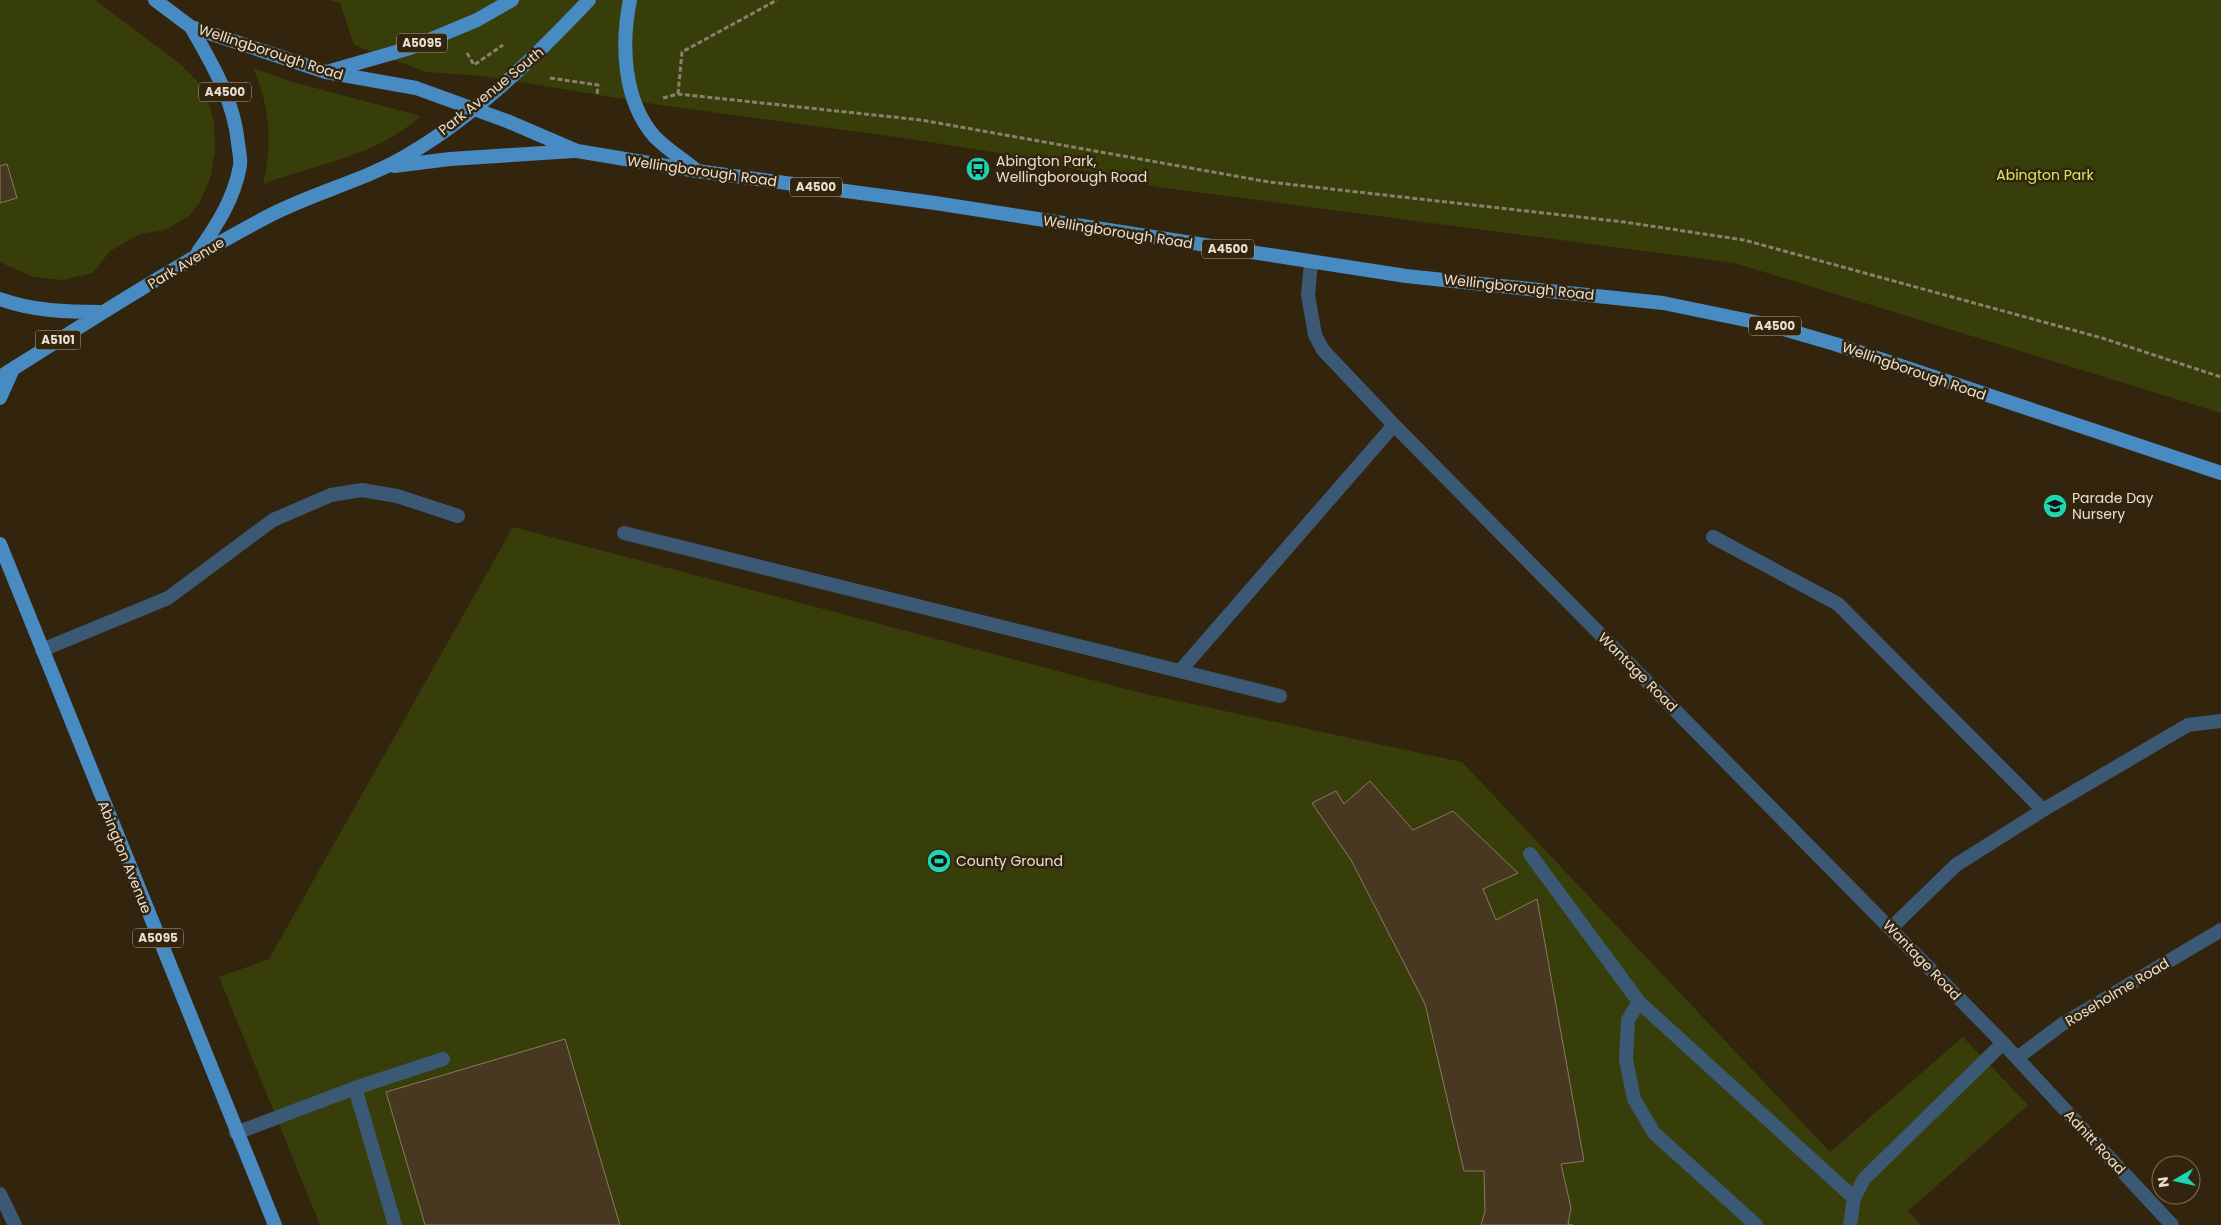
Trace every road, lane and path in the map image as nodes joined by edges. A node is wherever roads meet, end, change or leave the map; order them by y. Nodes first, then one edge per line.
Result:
1 (156, 0) edge
2 (512, 0) edge
3 (588, 0) edge
4 (630, 0) edge
5 (777, 0) edge
6 (191, 27) junction
7 (505, 43) dead end
8 (467, 53) dead end
9 (326, 72) junction
10 (545, 74) dead end
11 (678, 94) junction
12 (597, 96) dead end
13 (663, 98) dead end
14 (474, 108) junction
15 (577, 151) junction
16 (382, 168) junction
17 (697, 171) junction
18 (195, 255) junction
19 (1311, 262) junction
20 (0, 299) edge
21 (102, 312) junction
22 (13, 369) junction
23 (0, 377) edge
24 (2221, 377) edge
25 (0, 398) edge
26 (1394, 425) junction
27 (2221, 473) edge
28 (458, 516) dead end
29 (624, 533) dead end
30 (1713, 537) dead end
31 (0, 544) edge
32 (42, 650) junction
33 (1180, 671) junction
34 (1280, 696) dead end
35 (2221, 721) edge
36 (2043, 810) junction
37 (1530, 854) dead end
38 (1891, 928) junction
39 (2221, 930) edge
40 (1639, 1002) junction
41 (2003, 1043) junction
42 (2017, 1058) junction
43 (443, 1059) dead end
44 (354, 1088) junction
45 (236, 1132) junction
46 (0, 1194) edge
47 (1854, 1198) junction
48 (15, 1225) edge
49 (275, 1225) edge
50 (395, 1225) edge
51 (1756, 1225) edge
52 (1850, 1225) edge
53 (2172, 1225) edge

1 - 6 main road, Wellingborough Road / A4500
2 - 9 main road, A5095
3 - 14 main road, Park Avenue South
4 - 17 main road
5 - 11 path
6 - 9 main road, Wellingborough Road / A4500
6 - 18 main road, Wellingborough Road / A4500
7 - 8 path
9 - 14 main road, Wellingborough Road / A4500
10 - 12 path
11 - 13 path
11 - 24 path
14 - 15 main road, Wellingborough Road / A4500
14 - 16 main road, Park Avenue South
15 - 16 main road, A4500
15 - 17 main road, Wellingborough Road / A4500
16 - 18 main road, Park Avenue / A4500
17 - 19 main road, Wellingborough Road / A4500
18 - 21 main road, Park Avenue / A4500
19 - 26 street, Wantage Road
19 - 27 main road, Wellingborough Road / A4500
20 - 21 main road
21 - 22 main road, Park Avenue / A5101
22 - 23 main road, Park Avenue / A5101
22 - 25 main road
26 - 33 street
26 - 38 street, Wantage Road
28 - 32 street
29 - 33 street
30 - 36 street
31 - 32 main road, Abington Avenue / A5095
32 - 45 main road, Abington Avenue / A5095
33 - 34 street
35 - 36 street
36 - 38 street
37 - 40 street
38 - 41 street, Wantage Road
39 - 42 street, Roseholme Road
40 - 47 street
40 - 51 street
41 - 42 street, Wantage Road
41 - 47 street
42 - 53 street, Adnitt Road
43 - 44 street
44 - 45 street
44 - 50 street
45 - 49 main road, Abington Avenue / A5095
46 - 48 street
47 - 52 street

